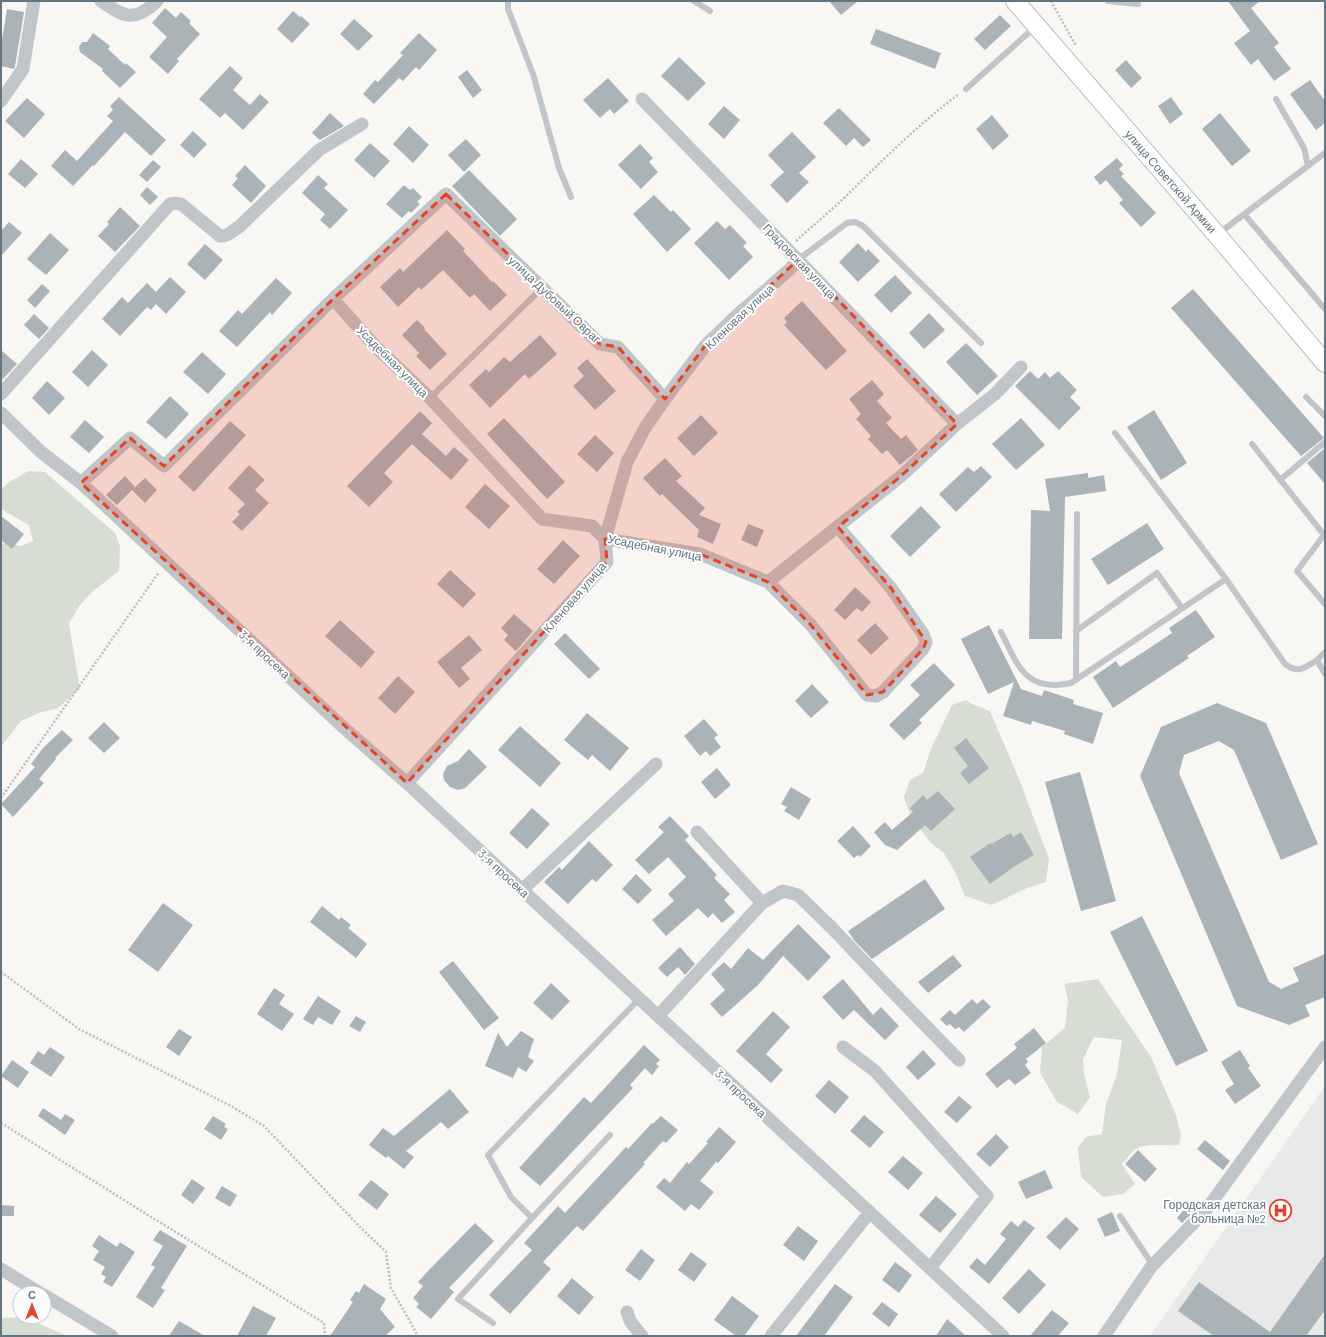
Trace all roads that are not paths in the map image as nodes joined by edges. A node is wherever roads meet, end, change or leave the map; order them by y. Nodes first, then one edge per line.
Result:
1 (34, 1) edge
2 (101, 1) edge
3 (157, 1) edge
4 (508, 1) edge
5 (694, 1) edge
6 (1015, 1) edge
7 (1108, 1) edge
8 (1138, 4) dead end
9 (710, 11) dead end
10 (1036, 26) junction
11 (966, 89) road end
12 (642, 98) dead end
13 (1276, 99) dead end
14 (1, 101) edge
15 (362, 124) dead end
16 (1325, 152) edge
17 (1308, 166) junction
18 (571, 197) dead end
19 (1244, 214) junction
20 (1217, 235) junction
21 (799, 260) junction
22 (542, 288) junction
23 (333, 299) junction
24 (1325, 309) edge
25 (981, 343) dead end
26 (1325, 363) edge
27 (1022, 367) dead end
28 (1, 394) edge
29 (1306, 397) dead end
30 (430, 398) junction
31 (665, 399) junction
32 (1, 413) edge
33 (1325, 416) edge
34 (957, 424) junction
35 (1115, 433) dead end
36 (1325, 442) edge
37 (1252, 444) dead end
38 (1280, 480) junction
39 (81, 482) junction
40 (1077, 514) dead end
41 (838, 527) junction
42 (605, 539) junction
43 (1226, 579) junction
44 (768, 582) junction
45 (1325, 604) edge
46 (1182, 608) junction
47 (1076, 631) junction
48 (1001, 632) dead end
49 (1325, 652) edge
50 (1317, 660) junction
51 (1325, 674) edge
52 (1076, 680) junction
53 (656, 764) dead end
54 (407, 783) junction
55 (698, 832) dead end
56 (522, 890) junction
57 (762, 903) junction
58 (640, 998) junction
59 (658, 1016) junction
60 (842, 1046) dead end
61 (1325, 1047) edge
62 (959, 1060) dead end
63 (610, 1135) dead end
64 (870, 1212) junction
65 (1120, 1216) dead end
66 (532, 1218) junction
67 (1151, 1267) junction
68 (930, 1268) junction
69 (1, 1269) edge
70 (27, 1285) edge
71 (52, 1301) edge
72 (627, 1312) dead end
73 (493, 1323) dead end
74 (112, 1336) edge
75 (642, 1336) edge
76 (771, 1336) edge
77 (1003, 1336) edge
78 (1104, 1336) edge

1 - 14 street
2 - 3 street
4 - 18 lane
5 - 9 lane
6 - 10 street, улица Советской Армии
7 - 8 lane
10 - 11 lane
10 - 20 street, улица Советской Армии
12 - 21 street, Градовская улица
13 - 17 lane
15 - 28 street
16 - 17 lane
17 - 19 lane
19 - 20 lane
19 - 24 lane
20 - 26 street, улица Советской Армии
21 - 25 lane
21 - 31 street, Кленовая улица
21 - 34 street, Градовская улица
22 - 23 street, улица Дубовый Овраг
22 - 30 lane
22 - 31 street, улица Дубовый Овраг
23 - 30 street, Усадебная улица
23 - 39 street
27 - 34 street
29 - 33 lane
30 - 42 street, Усадебная улица
31 - 42 street, Кленовая улица
32 - 39 street, 3-я просека
34 - 41 street
35 - 43 lane
36 - 38 lane
37 - 38 lane
38 - 45 lane
39 - 54 street, 3-я просека
40 - 47 lane
41 - 44 street
41 - 44 street, Усадебная улица
42 - 44 street, Усадебная улица
42 - 54 street, Кленовая улица
43 - 46 lane
43 - 50 lane
46 - 47 lane
46 - 52 lane
47 - 52 lane
48 - 52 lane
49 - 50 lane
50 - 51 lane
53 - 56 street
54 - 56 street, 3-я просека
55 - 57 street
56 - 58 street, 3-я просека
57 - 59 street
57 - 62 street
58 - 59 street, 3-я просека
58 - 66 lane
59 - 64 street, 3-я просека
60 - 68 street
61 - 67 street
63 - 66 lane
64 - 68 street, 3-я просека
64 - 76 street
65 - 67 lane
66 - 73 lane
67 - 78 street
68 - 77 street, 3-я просека
69 - 70 street
71 - 74 street
72 - 75 street

